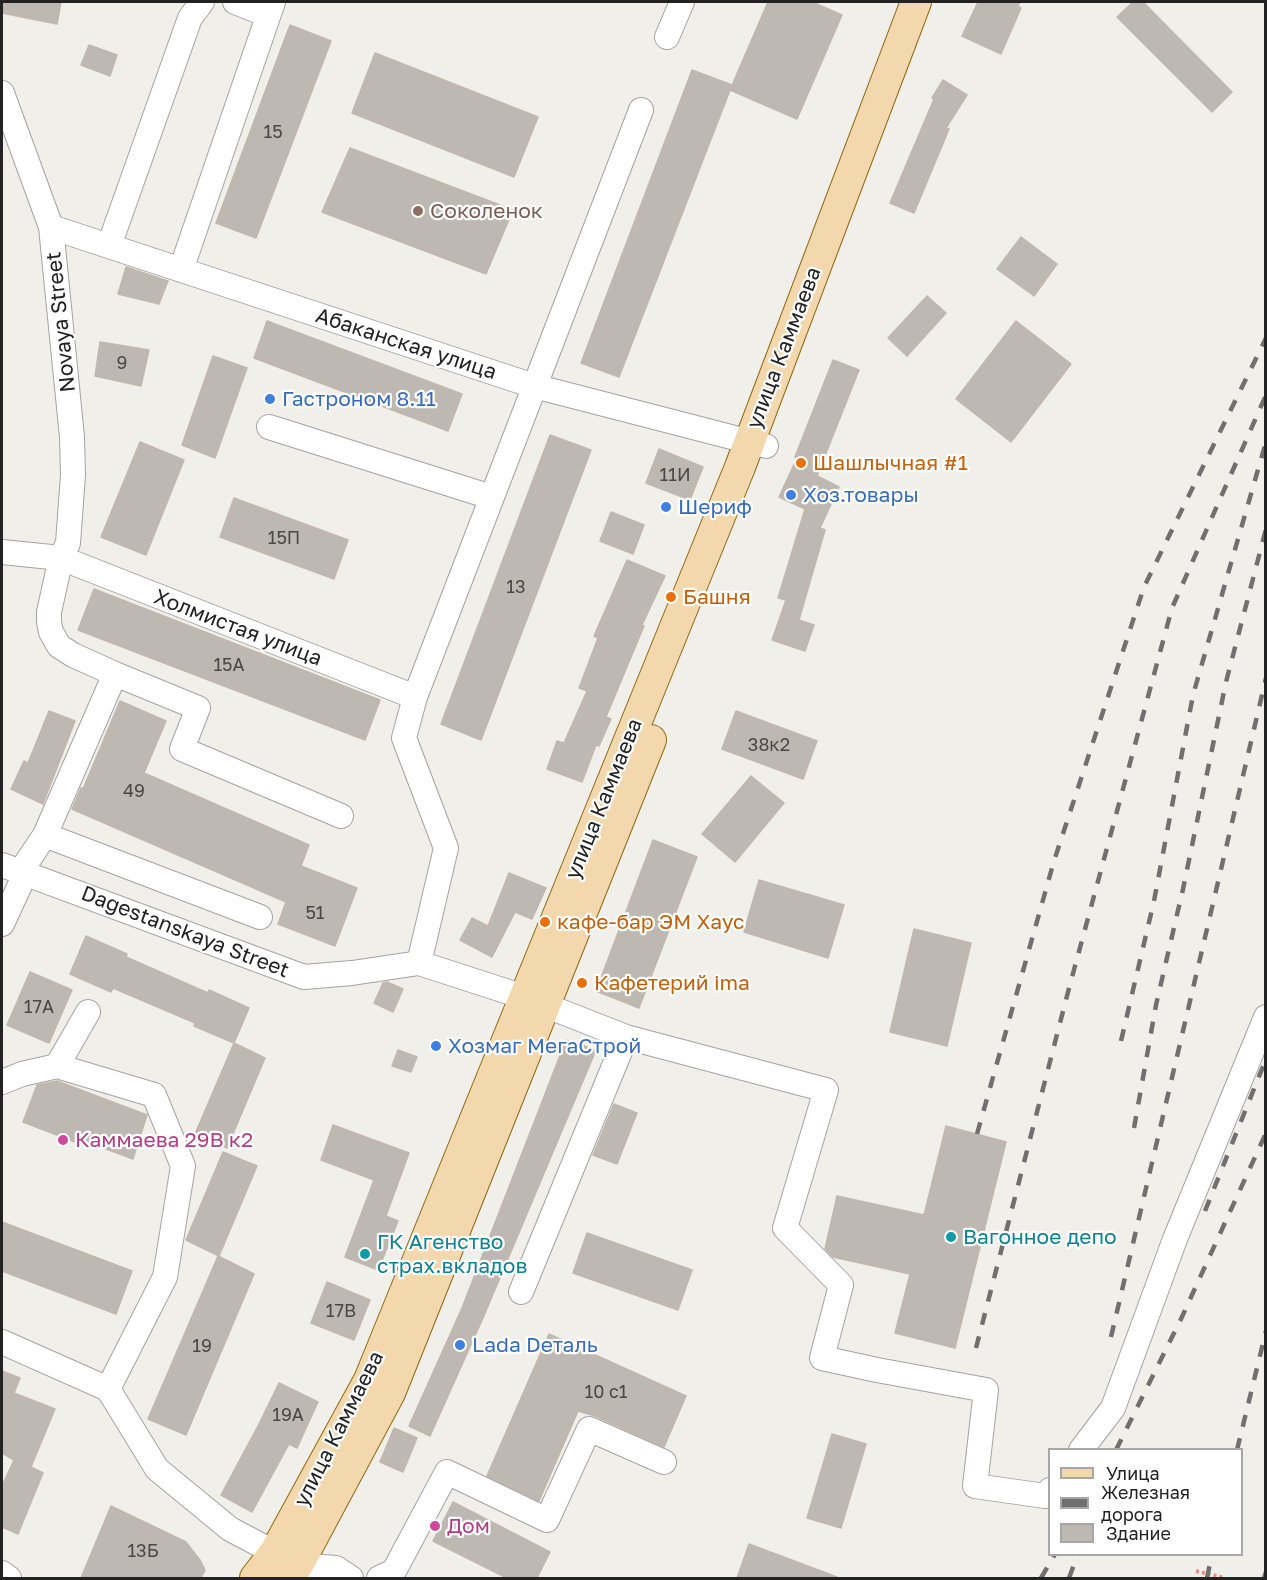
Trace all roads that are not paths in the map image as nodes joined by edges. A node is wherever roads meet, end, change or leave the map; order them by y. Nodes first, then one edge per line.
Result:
1 (202, 2) edge
2 (235, 2) edge
3 (682, 2) edge
4 (916, 2) edge
5 (937, 2) edge
6 (271, 8) edge
7 (667, 37) dead end
8 (2, 93) edge
9 (641, 110) dead end
10 (9, 130) edge
11 (51, 227) junction
12 (109, 246) junction
13 (181, 270) junction
14 (534, 386) junction
15 (269, 427) dead end
16 (758, 443) junction
17 (491, 497) junction
18 (2, 552) edge
19 (61, 558) junction
20 (115, 674) junction
21 (415, 697) junction
22 (341, 816) dead end
23 (45, 835) junction
24 (16, 869) edge
25 (260, 917) dead end
26 (2, 924) edge
27 (419, 963) junction
28 (534, 1001) junction
29 (88, 1012) dead end
30 (1266, 1017) edge
31 (626, 1037) junction
32 (57, 1066) junction
33 (2, 1082) edge
34 (521, 1292) dead end
35 (2, 1342) edge
36 (108, 1389) junction
37 (1082, 1448) edge
38 (664, 1462) dead end
39 (1048, 1492) edge
40 (287, 1565) edge
41 (2, 1573) edge
42 (9, 1578) edge
43 (255, 1578) edge
44 (351, 1578) edge
45 (379, 1578) edge

1 - 12 street
2 - 6 street
3 - 7 street
4 - 16 main road, улица Каммаева
5 - 16 main road, улица Каммаева
6 - 13 street
8 - 10 street, Novaya Street
9 - 14 street
10 - 11 street, Novaya Street
11 - 12 street, Абаканская улица
11 - 19 street, Novaya Street
12 - 13 street, Абаканская улица
13 - 14 street, Абаканская улица
14 - 16 street, Абаканская улица
14 - 17 street
15 - 17 street
16 - 28 main road, улица Каммаева
17 - 21 street
18 - 19 street, Холмистая улица
19 - 20 street, Novaya Street
19 - 21 street, Холмистая улица
20 - 22 street, Novaya Street
20 - 23 street
21 - 27 street
23 - 24 street
23 - 25 street
24 - 26 street
24 - 27 street, Dagestanskaya Street
27 - 28 street, Dagestanskaya Street
28 - 31 street, Dagestanskaya Street
28 - 40 main road, улица Каммаева
29 - 32 street
30 - 37 street
31 - 34 street
31 - 39 street, Dagestanskaya Street
32 - 33 street
32 - 36 street
35 - 36 street
36 - 40 street
38 - 45 street
40 - 43 main road, улица Каммаева
40 - 44 street
41 - 42 street

